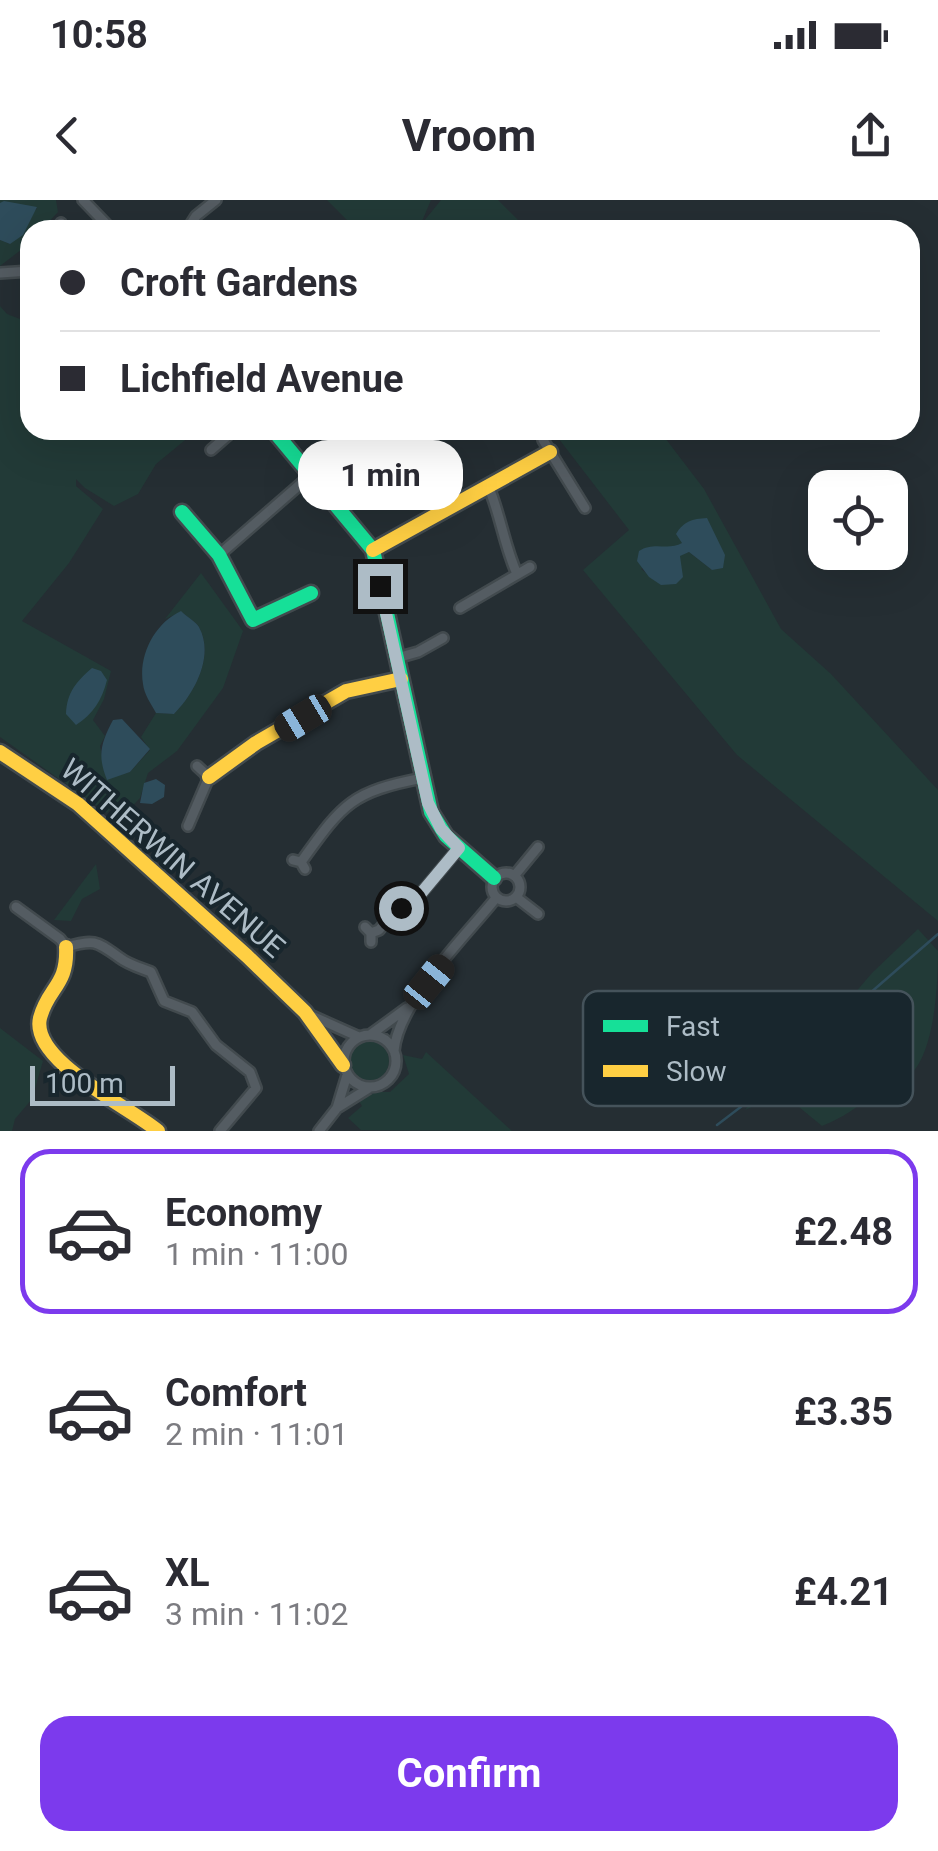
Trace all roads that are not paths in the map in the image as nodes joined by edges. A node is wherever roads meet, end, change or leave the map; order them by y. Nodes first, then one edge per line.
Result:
1 (84, 200) edge
2 (216, 200) edge
3 (103, 220) edge
4 (193, 220) edge
5 (222, 440) edge
6 (282, 440) edge
7 (408, 440) edge
8 (546, 446) joint
9 (211, 450) dead end
10 (312, 474) junction
11 (489, 488) junction
12 (450, 507) junction
13 (585, 508) dead end
14 (182, 512) dead end
15 (373, 550) junction
16 (219, 554) junction
17 (530, 567) dead end
18 (517, 574) junction
19 (312, 592) dead end
20 (460, 608) dead end
21 (443, 638) dead end
22 (396, 658) junction
23 (401, 680) junction
24 (0, 752) edge
25 (203, 772) joint
26 (423, 778) junction
27 (188, 826) dead end
28 (538, 847) dead end
29 (459, 848) junction
30 (300, 864) dead end
31 (514, 876) junction
32 (494, 878) junction
33 (516, 896) junction
34 (496, 898) junction
35 (16, 907) dead end
36 (538, 914) dead end
37 (369, 934) dead end
38 (66, 947) junction
39 (410, 1006) junction
40 (305, 1012) junction
41 (364, 1036) junction
42 (394, 1051) junction
43 (345, 1070) junction
44 (369, 1088) junction
45 (337, 1108) junction
46 (158, 1131) edge
47 (220, 1131) edge
48 (318, 1131) edge

1 - 3 street
2 - 4 street
5 - 9 street
6 - 10 street
7 - 12 street
8 - 11 street
8 - 13 street
10 - 15 street
10 - 16 street
11 - 12 street
11 - 18 street
12 - 15 street
14 - 16 street
15 - 22 street
16 - 19 street
17 - 18 street
18 - 20 street
21 - 22 street
22 - 23 street
23 - 25 street
23 - 26 street
24 - 40 street, WITHERWIN AVENUE
25 - 27 street
26 - 29 street
26 - 30 street
28 - 31 street
29 - 32 street
29 - 37 street
31 - 32 street
31 - 33 street
32 - 34 street
33 - 34 street
33 - 36 street
34 - 39 street
35 - 38 street
38 - 46 street
38 - 47 street
39 - 41 street
39 - 42 street
40 - 41 street, WITHERWIN AVENUE
40 - 43 street, WITHERWIN AVENUE
41 - 42 street
41 - 43 street
42 - 44 street
43 - 44 street
43 - 45 street
44 - 45 street
45 - 48 street

